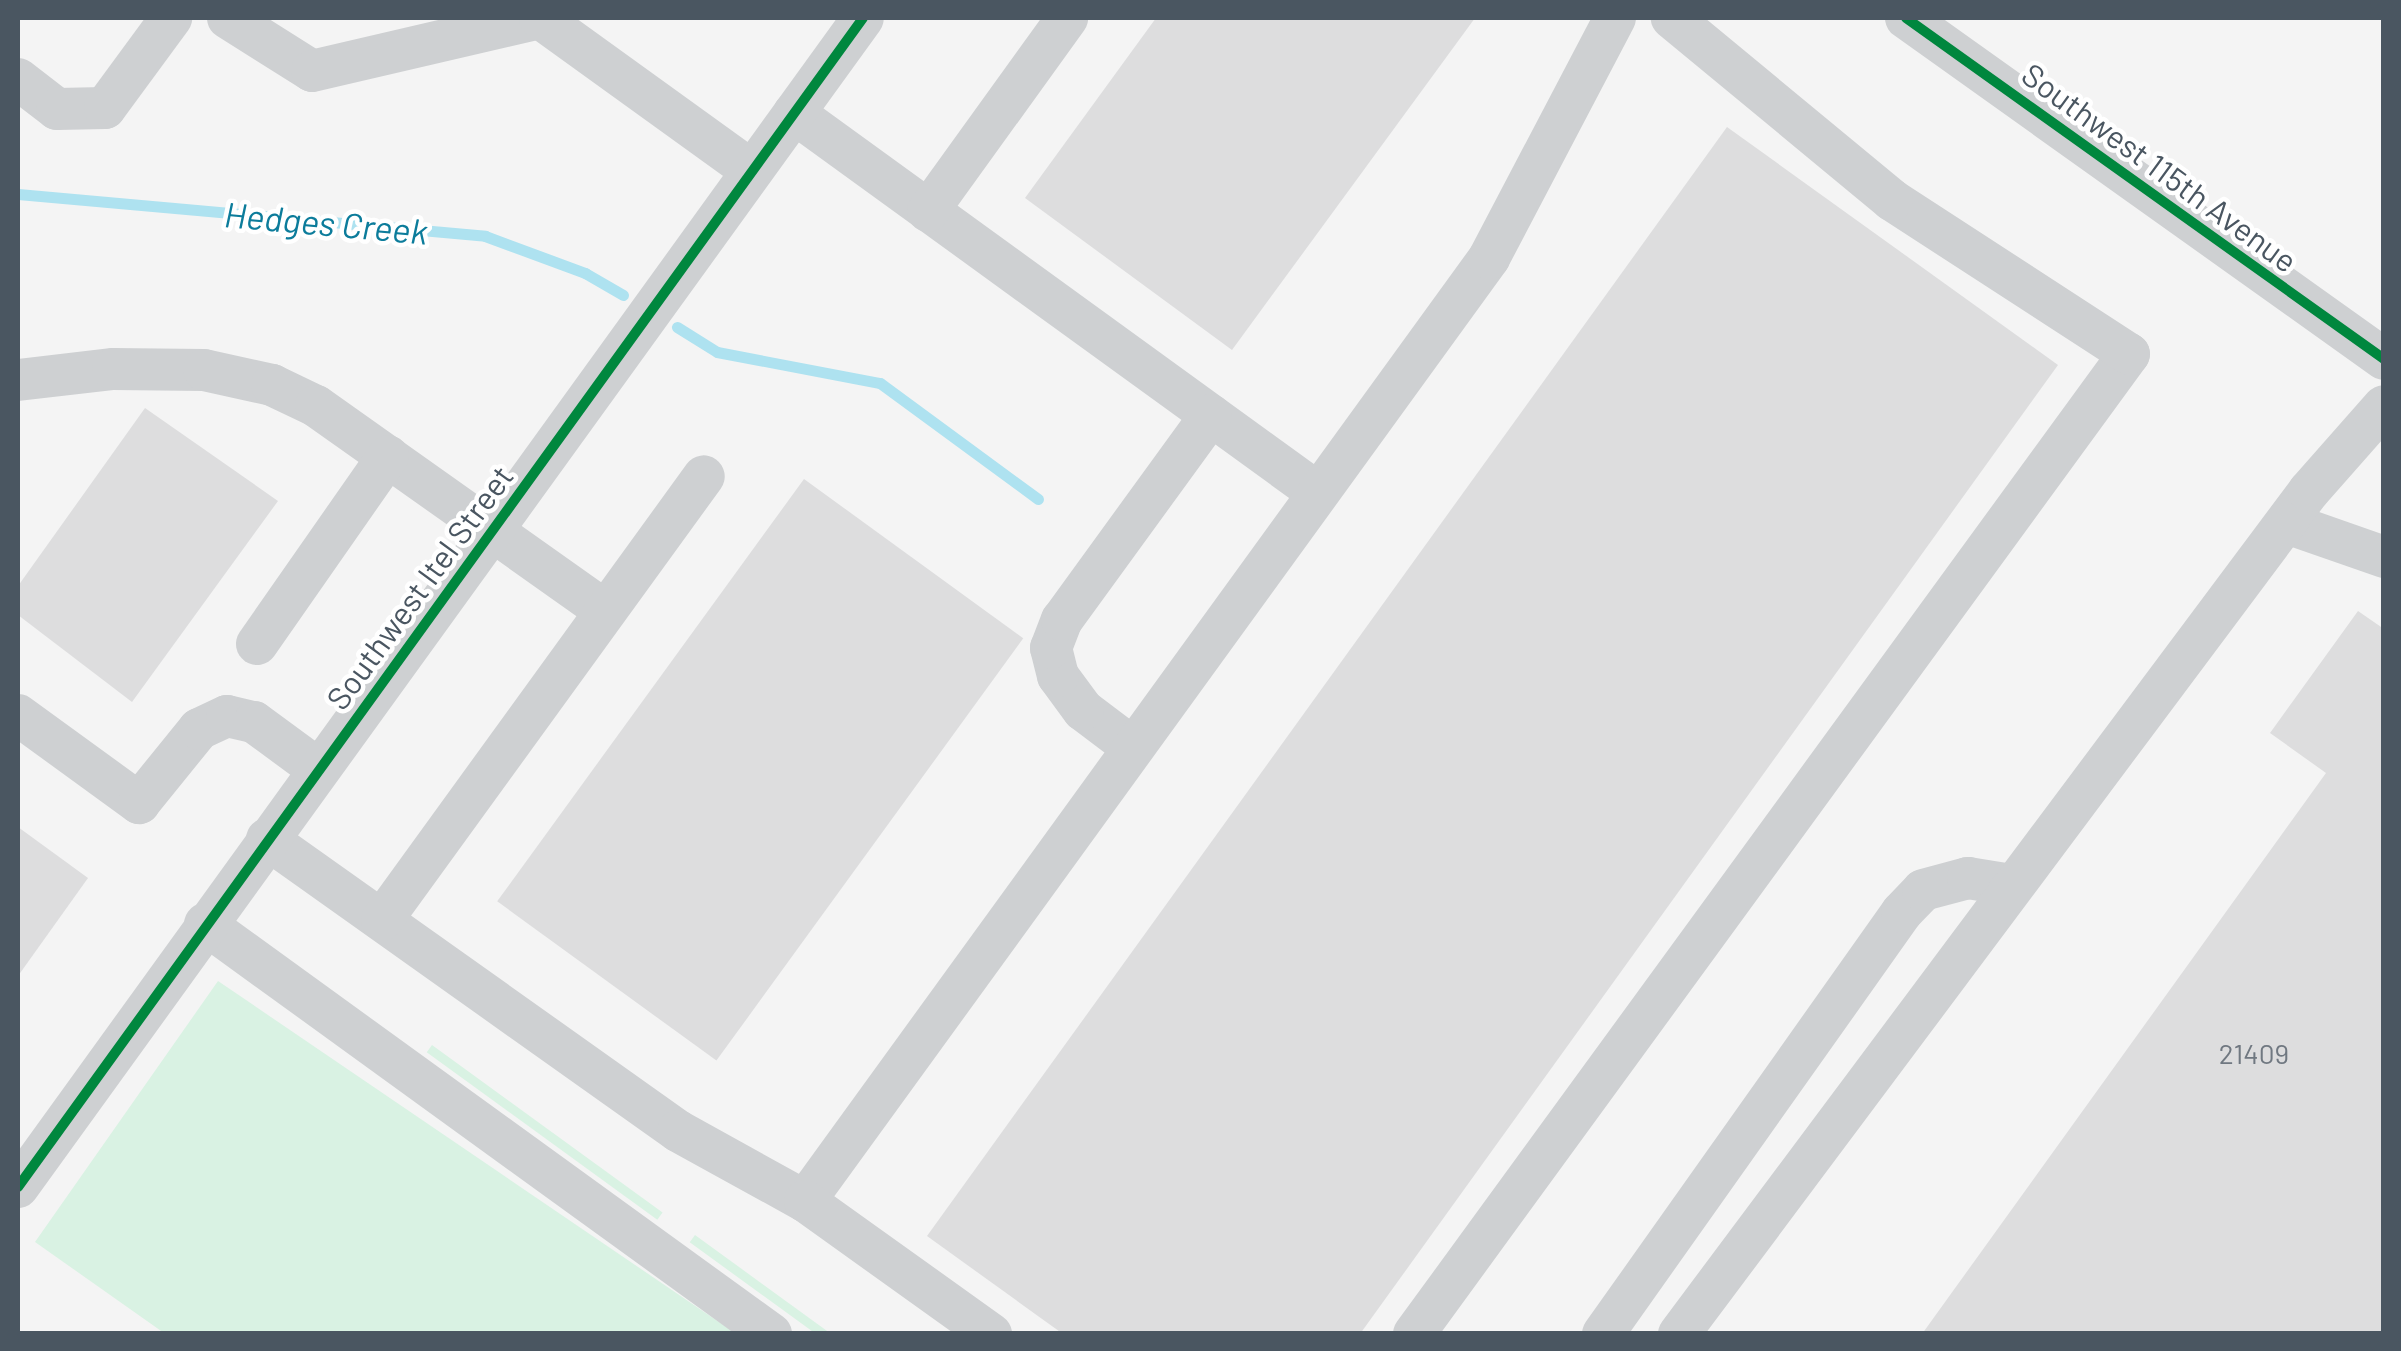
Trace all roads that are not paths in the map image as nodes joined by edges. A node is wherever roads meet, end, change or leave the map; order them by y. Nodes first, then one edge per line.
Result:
1 (171, 18) edge
2 (228, 18) edge
3 (540, 18) edge
4 (863, 18) edge
5 (1067, 18) edge
6 (1614, 18) edge
7 (1672, 18) edge
8 (1906, 18) edge
9 (1955, 31) edge
10 (18, 79) edge
11 (794, 113) junction
12 (752, 171) junction
13 (928, 210) junction
14 (2384, 359) edge
15 (18, 380) edge
16 (2384, 406) edge
17 (1211, 415) junction
18 (388, 456) junction
19 (704, 476) dead end
20 (1318, 493) junction
21 (2287, 523) junction
22 (493, 528) junction
23 (2384, 557) edge
24 (605, 612) junction
25 (257, 644) dead end
26 (18, 715) edge
27 (1132, 748) junction
28 (318, 768) junction
29 (267, 839) junction
30 (2011, 885) junction
31 (382, 920) junction
32 (205, 924) junction
33 (18, 1187) edge
34 (805, 1201) junction
35 (771, 1334) edge
36 (990, 1334) edge
37 (1414, 1334) edge
38 (1603, 1334) edge
39 (1679, 1334) edge

1 - 10 street
2 - 3 street
3 - 12 street
4 - 11 street, Southwest Itel Street
5 - 13 street
6 - 20 street
7 - 37 street
8 - 9 street, Southwest 115th Avenue
9 - 14 street, Southwest 115th Avenue
11 - 12 street, Southwest Itel Street
11 - 13 street
12 - 22 street, Southwest Itel Street
13 - 17 street
15 - 18 street
16 - 21 street
17 - 20 street
17 - 27 street
18 - 22 street
18 - 25 street
19 - 24 street
20 - 27 street
21 - 23 street
21 - 30 street
22 - 24 street
22 - 28 street, Southwest Itel Street
24 - 31 street
26 - 28 street
27 - 34 street
28 - 29 street, Southwest Itel Street
29 - 31 street
29 - 32 street, Southwest Itel Street
30 - 38 street
30 - 39 street
31 - 34 street
32 - 33 street, Southwest Itel Street
32 - 35 street
34 - 36 street

